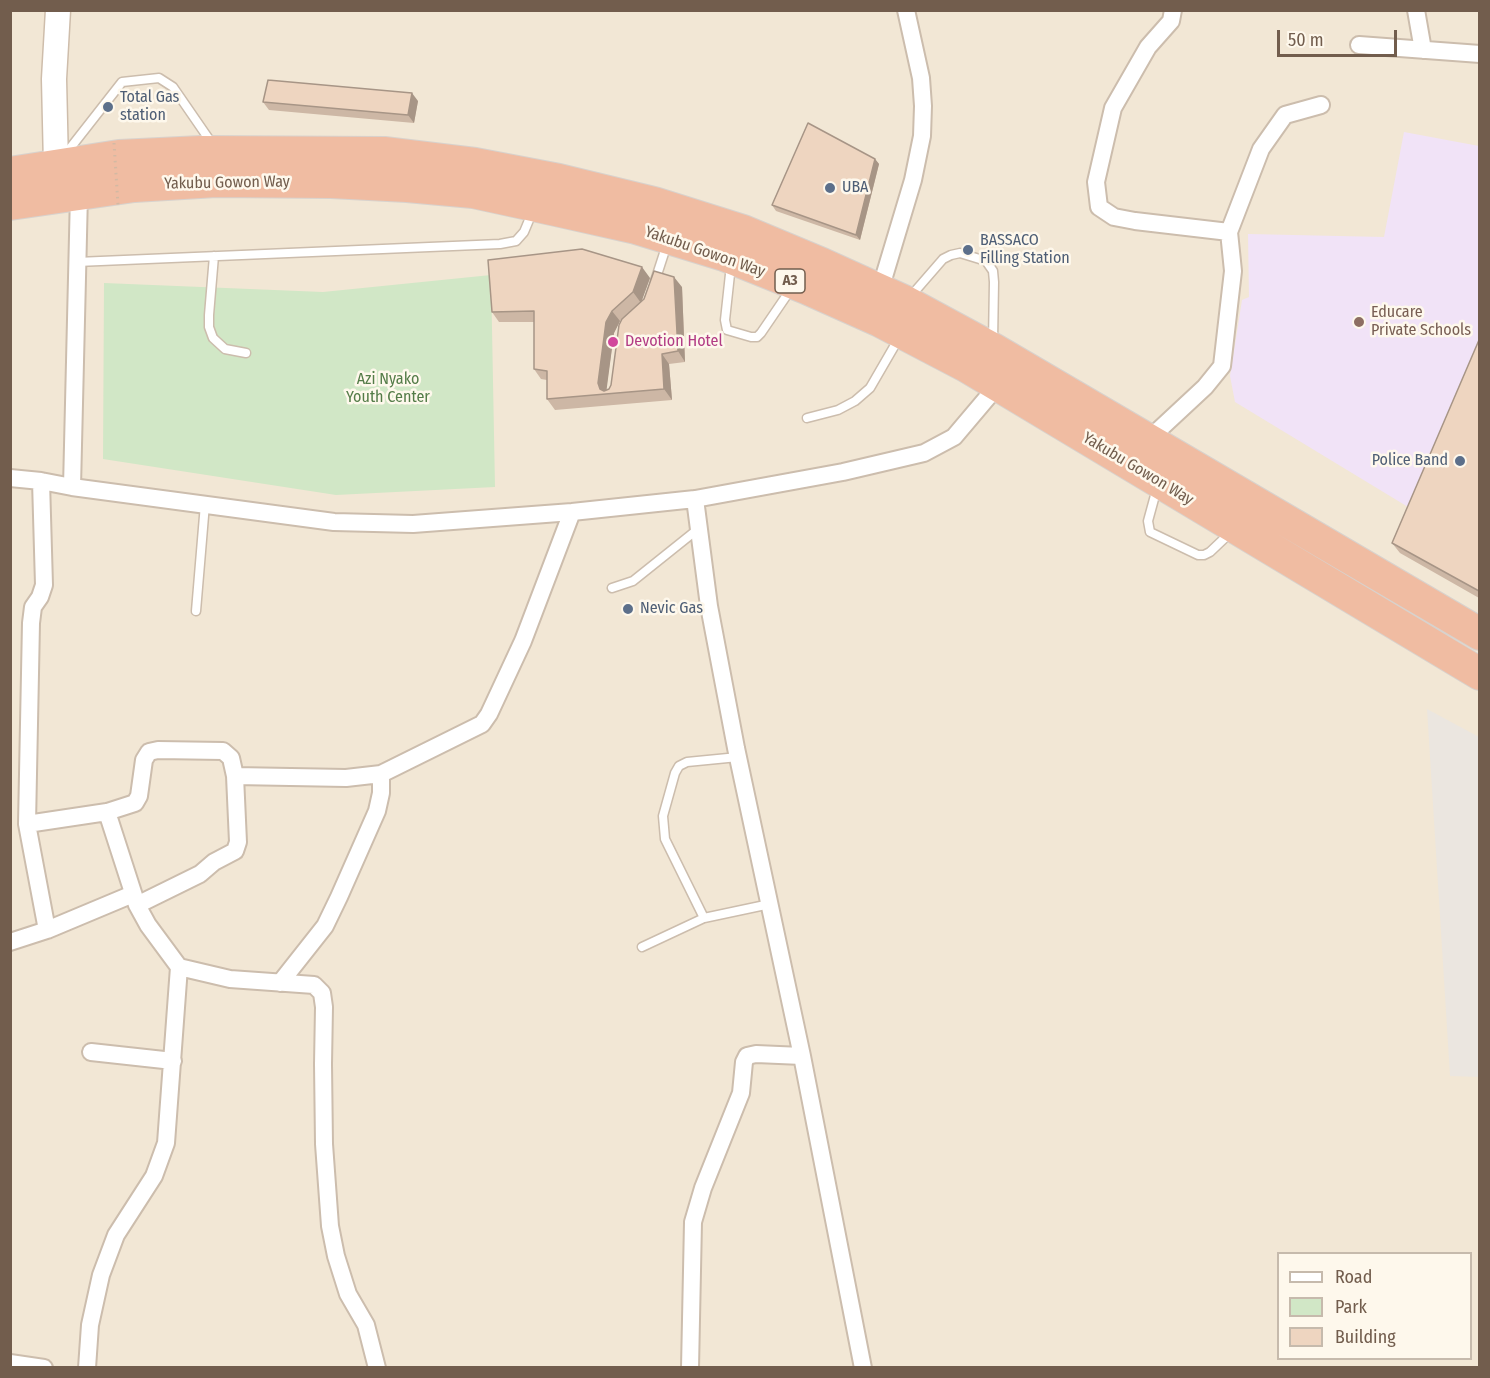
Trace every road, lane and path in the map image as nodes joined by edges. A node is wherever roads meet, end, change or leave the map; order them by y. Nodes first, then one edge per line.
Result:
1 (58, 10) edge
2 (906, 10) edge
3 (1173, 10) edge
4 (1416, 10) edge
5 (1359, 45) dead end
6 (1423, 50) junction
7 (1479, 54) edge
8 (1321, 105) dead end
9 (114, 143) dead end
10 (218, 153) junction
11 (56, 165) junction
12 (10, 173) edge
13 (516, 191) junction
14 (79, 194) junction
15 (10, 204) edge
16 (118, 205) dead end
17 (1229, 232) junction
18 (669, 238) junction
19 (214, 256) junction
20 (731, 258) junction
21 (77, 262) junction
22 (795, 284) junction
23 (651, 295) edge
24 (893, 296) junction
25 (903, 333) junction
26 (993, 349) junction
27 (246, 353) dead end
28 (998, 385) junction
29 (807, 418) dead end
30 (1148, 440) junction
31 (10, 478) edge
32 (40, 481) junction
33 (1159, 482) junction
34 (72, 487) junction
35 (695, 498) junction
36 (206, 504) junction
37 (572, 512) junction
38 (1236, 528) junction
39 (699, 529) junction
40 (612, 588) dead end
41 (196, 611) dead end
42 (1479, 634) edge
43 (1479, 674) edge
44 (738, 757) junction
45 (381, 774) junction
46 (235, 776) junction
47 (107, 812) junction
48 (27, 824) junction
49 (135, 900) junction
50 (770, 904) junction
51 (704, 918) junction
52 (47, 930) junction
53 (10, 942) edge
54 (642, 947) dead end
55 (179, 967) junction
56 (280, 983) junction
57 (91, 1052) dead end
58 (802, 1056) junction
59 (173, 1061) junction
60 (10, 1364) edge
61 (44, 1368) edge
62 (87, 1368) edge
63 (377, 1368) edge
64 (690, 1368) edge
65 (863, 1368) edge

1 - 11 street
2 - 24 street
3 - 17 street
4 - 6 street
5 - 6 street
6 - 7 street
8 - 17 street
9 - 16 path, bridge
10 - 11 highway, Yakubu Gowon Way / A3
10 - 11 lane
10 - 13 highway, Yakubu Gowon Way / A3
11 - 12 highway, Yakubu Gowon Way / A3
13 - 14 highway, Yakubu Gowon Way / A3
13 - 18 highway, Yakubu Gowon Way / A3
13 - 19 lane
13 - 24 highway, Yakubu Gowon Way / A3
14 - 15 highway, Yakubu Gowon Way / A3
14 - 21 street
17 - 30 street
18 - 20 highway, Yakubu Gowon Way / A3
18 - 23 lane
19 - 21 lane
19 - 27 lane
20 - 22 highway, Yakubu Gowon Way / A3
20 - 22 lane
21 - 34 street
22 - 25 highway, Yakubu Gowon Way / A3
24 - 26 highway, Yakubu Gowon Way / A3
24 - 26 lane
25 - 28 highway, Yakubu Gowon Way / A3
25 - 29 lane
26 - 30 highway, Yakubu Gowon Way / A3
28 - 33 highway, Yakubu Gowon Way / A3
28 - 35 street
30 - 42 highway, Yakubu Gowon Way / A3
31 - 32 street
32 - 34 street
32 - 48 street
33 - 38 highway, Yakubu Gowon Way / A3
33 - 38 lane
34 - 36 street
35 - 37 street
35 - 39 street
36 - 37 street
36 - 41 lane
37 - 45 street
38 - 43 highway, Yakubu Gowon Way / A3
39 - 40 lane
39 - 44 street
44 - 50 street
44 - 51 lane
45 - 46 street
45 - 56 street
46 - 47 street
46 - 49 street
47 - 48 street
47 - 49 street
48 - 52 street
49 - 52 street
49 - 55 street
50 - 51 lane
50 - 58 street
51 - 54 lane
52 - 53 street
55 - 56 street
55 - 59 street
56 - 63 street
57 - 59 street
58 - 64 street
58 - 65 street
59 - 62 street
60 - 61 street

